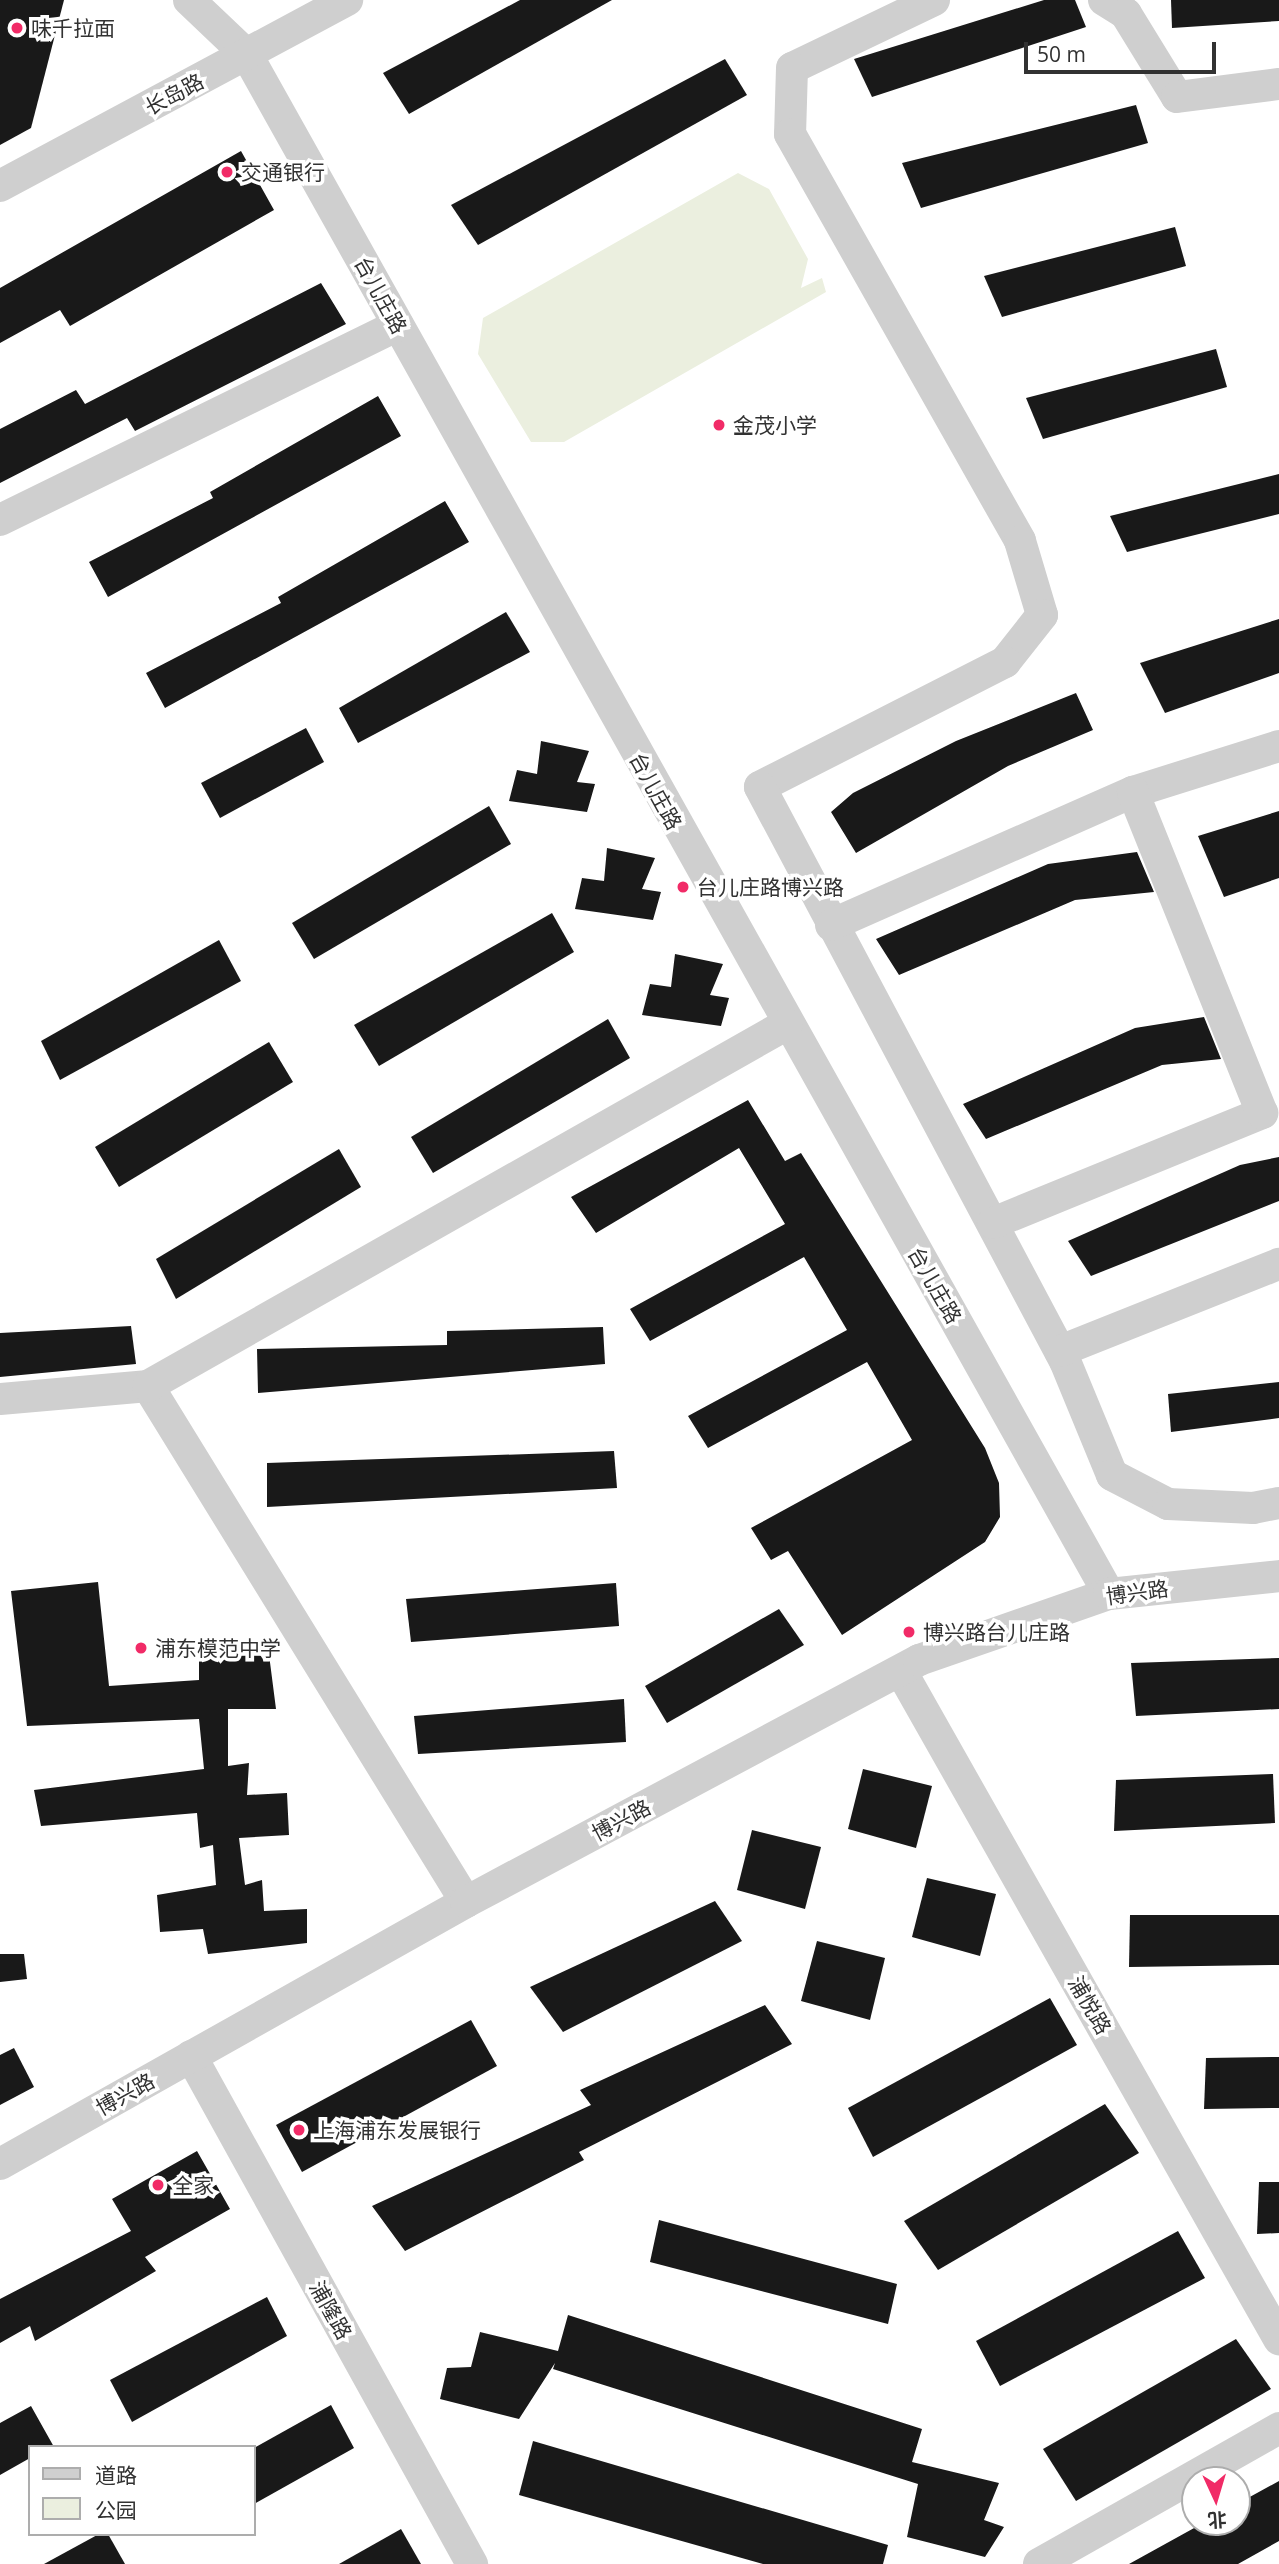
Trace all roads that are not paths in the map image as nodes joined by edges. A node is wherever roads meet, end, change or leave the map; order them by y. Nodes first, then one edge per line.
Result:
1 (189, 0) edge
2 (347, 0) edge
3 (934, 0) edge
4 (1104, 0) edge
5 (247, 55) junction
6 (1279, 84) edge
7 (0, 186) edge
8 (398, 325) junction
9 (0, 520) edge
10 (1279, 746) edge
11 (1133, 792) junction
12 (831, 925) junction
13 (787, 1024) junction
14 (1270, 1114) edge
15 (993, 1223) junction
16 (1279, 1264) edge
17 (1060, 1351) junction
18 (148, 1386) junction
19 (0, 1399) edge
20 (1279, 1503) edge
21 (1279, 1576) edge
22 (1109, 1594) junction
23 (901, 1671) junction
24 (466, 1902) junction
25 (191, 2056) junction
26 (0, 2164) edge
27 (1279, 2339) edge
28 (1279, 2428) edge
29 (472, 2564) edge
30 (1039, 2564) edge

1 - 5 street, 台儿庄路
2 - 5 street, 长岛路
3 - 12 street
4 - 6 street
5 - 7 street, 长岛路
5 - 8 street, 台儿庄路
8 - 9 street
8 - 13 street, 台儿庄路
10 - 11 street
11 - 12 street
11 - 14 street
12 - 15 street
13 - 18 street
13 - 22 street, 台儿庄路
14 - 15 street
15 - 17 street
16 - 17 street
17 - 20 street
18 - 19 street
18 - 24 street
21 - 22 street, 博兴路
22 - 23 street, 博兴路
23 - 24 street, 博兴路
23 - 27 street, 浦悦路
24 - 25 street, 博兴路
25 - 26 street, 博兴路
25 - 29 street, 浦隆路
28 - 30 street

